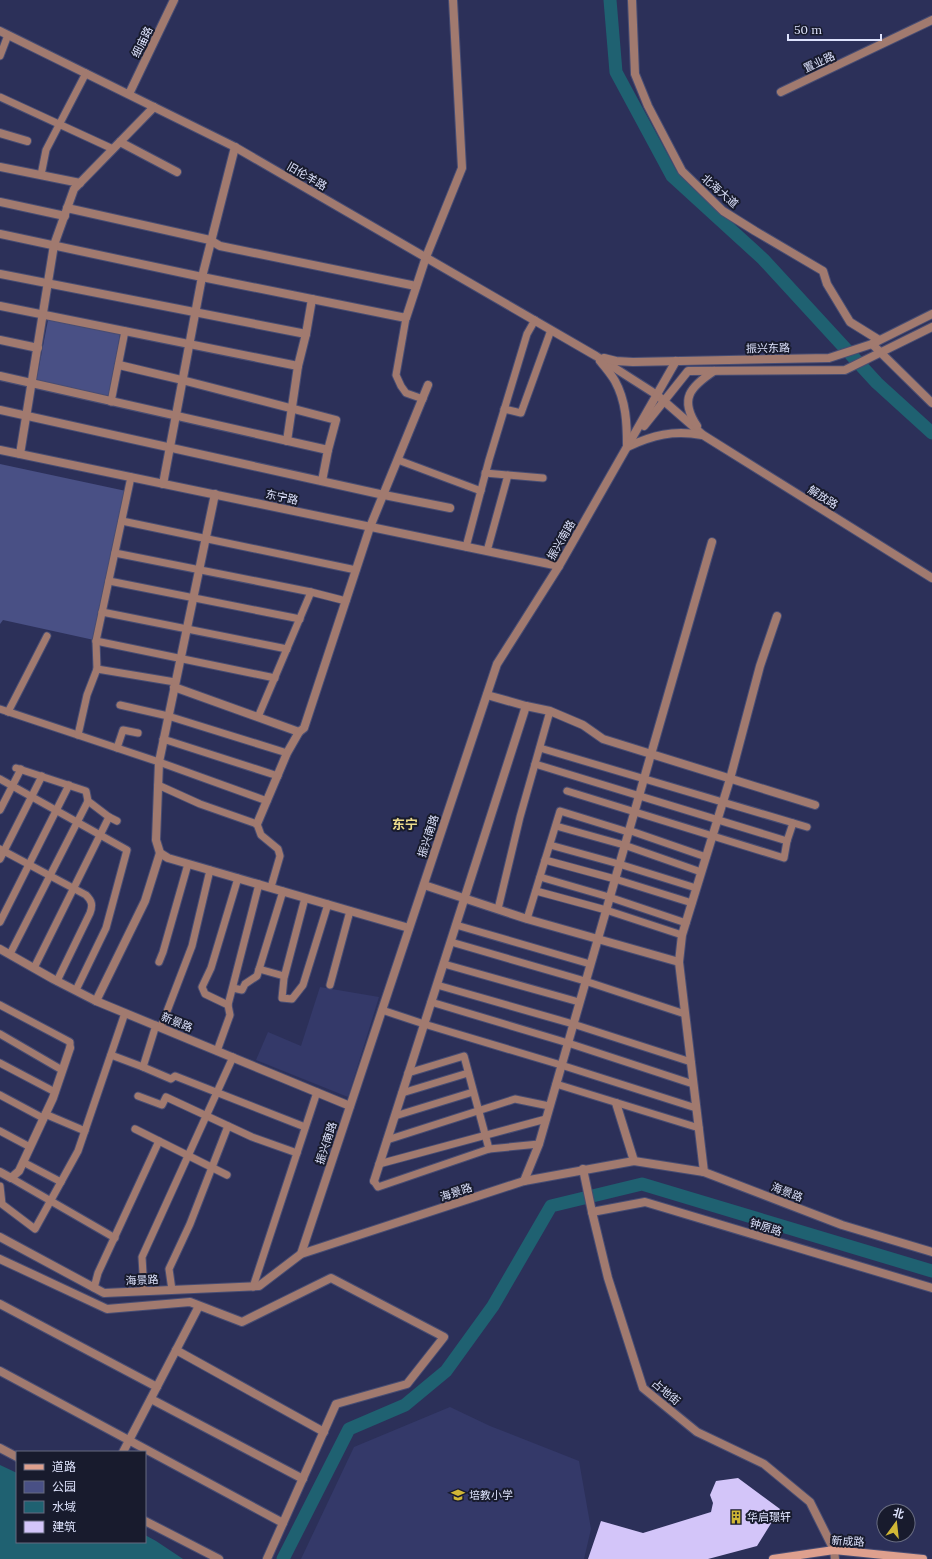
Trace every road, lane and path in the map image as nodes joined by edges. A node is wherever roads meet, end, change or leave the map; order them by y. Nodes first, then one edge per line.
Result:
1 (174, 0) edge
2 (453, 0) edge
3 (632, 0) edge
4 (932, 20) edge
5 (0, 31) edge
6 (8, 35) junction
7 (0, 56) edge
8 (86, 73) junction
9 (781, 92) dead end
10 (129, 94) junction
11 (0, 97) edge
12 (154, 107) junction
13 (59, 124) junction
14 (0, 133) edge
15 (28, 141) dead end
16 (120, 142) junction
17 (235, 147) junction
18 (113, 149) junction
19 (0, 166) edge
20 (177, 172) dead end
21 (40, 175) junction
22 (80, 183) junction
23 (0, 202) edge
24 (66, 212) junction
25 (0, 234) edge
26 (210, 240) junction
27 (54, 245) junction
28 (426, 257) junction
29 (0, 274) edge
30 (202, 277) junction
31 (48, 284) junction
32 (416, 286) junction
33 (312, 299) junction
34 (0, 306) edge
35 (195, 313) junction
36 (932, 314) edge
37 (43, 315) junction
38 (406, 318) junction
39 (535, 320) junction
40 (932, 327) edge
41 (551, 330) junction
42 (126, 331) junction
43 (306, 334) junction
44 (0, 340) edge
45 (876, 342) junction
46 (189, 344) junction
47 (38, 348) junction
48 (880, 352) junction
49 (596, 356) junction
50 (676, 361) junction
51 (119, 365) junction
52 (298, 366) junction
53 (714, 371) junction
54 (0, 376) edge
55 (182, 380) junction
56 (32, 384) junction
57 (428, 385) dead end
58 (657, 395) junction
59 (423, 399) junction
60 (664, 401) junction
61 (111, 402) junction
62 (932, 403) edge
63 (504, 409) junction
64 (0, 410) edge
65 (292, 410) junction
66 (26, 416) junction
67 (176, 416) junction
68 (703, 435) junction
69 (287, 441) junction
70 (170, 447) junction
71 (627, 447) junction
72 (0, 450) edge
73 (328, 450) junction
74 (20, 454) junction
75 (398, 460) junction
76 (486, 473) junction
77 (508, 475) junction
78 (131, 477) junction
79 (544, 478) dead end
80 (322, 481) junction
81 (163, 484) junction
82 (480, 492) junction
83 (215, 494) junction
84 (384, 495) junction
85 (450, 508) dead end
86 (122, 521) junction
87 (370, 527) junction
88 (205, 539) junction
89 (712, 542) dead end
90 (466, 547) junction
91 (488, 551) junction
92 (115, 552) junction
93 (559, 566) junction
94 (199, 569) junction
95 (356, 570) junction
96 (932, 578) edge
97 (109, 581) junction
98 (311, 592) junction
99 (193, 598) junction
100 (346, 601) junction
101 (102, 612) junction
102 (777, 616) dead end
103 (300, 619) junction
104 (187, 629) junction
105 (47, 636) dead end
106 (96, 641) junction
107 (287, 649) junction
108 (180, 658) junction
109 (97, 669) junction
110 (275, 678) junction
111 (175, 685) junction
112 (487, 695) junction
113 (120, 705) dead end
114 (526, 706) junction
115 (0, 709) edge
116 (550, 711) junction
117 (8, 712) junction
118 (168, 716) junction
119 (258, 717) junction
120 (299, 732) junction
121 (138, 733) dead end
122 (78, 735) junction
123 (163, 739) junction
124 (117, 748) junction
125 (540, 748) junction
126 (287, 753) junction
127 (651, 754) junction
128 (159, 762) junction
129 (535, 764) junction
130 (42, 776) junction
131 (278, 776) junction
132 (644, 778) junction
133 (730, 779) junction
134 (0, 780) edge
135 (69, 785) junction
136 (158, 785) junction
137 (12, 786) junction
138 (567, 791) dead end
139 (639, 795) junction
140 (31, 797) junction
141 (88, 801) junction
142 (267, 801) junction
143 (722, 802) junction
144 (815, 805) dead end
145 (0, 810) edge
146 (56, 810) junction
147 (634, 812) junction
148 (109, 817) junction
149 (717, 820) junction
150 (116, 821) dead end
151 (78, 822) junction
152 (793, 823) junction
153 (258, 824) junction
154 (556, 826) junction
155 (808, 827) dead end
156 (628, 832) junction
157 (100, 835) junction
158 (712, 837) junction
159 (786, 841) junction
160 (550, 845) junction
161 (624, 845) junction
162 (2, 850) edge
163 (160, 853) junction
164 (706, 857) junction
165 (0, 859) edge
166 (545, 860) junction
167 (188, 864) junction
168 (619, 864) junction
169 (29, 865) junction
170 (210, 870) junction
171 (701, 872) junction
172 (50, 876) junction
173 (540, 877) junction
174 (238, 878) junction
175 (615, 879) junction
176 (259, 884) junction
177 (424, 885) junction
178 (271, 887) junction
179 (73, 888) junction
180 (696, 888) junction
181 (283, 891) junction
182 (536, 891) junction
183 (609, 897) junction
184 (305, 898) junction
185 (464, 898) junction
186 (692, 903) junction
187 (328, 904) junction
188 (498, 909) junction
189 (350, 910) junction
190 (606, 910) junction
191 (527, 919) junction
192 (0, 922) edge
193 (686, 923) junction
194 (456, 925) junction
195 (409, 928) junction
196 (682, 935) junction
197 (597, 940) junction
198 (450, 942) junction
199 (0, 950) edge
200 (10, 954) junction
201 (159, 962) dead end
202 (678, 962) junction
203 (444, 964) junction
204 (590, 964) junction
205 (34, 968) junction
206 (259, 969) junction
207 (284, 976) junction
208 (57, 981) junction
209 (585, 982) junction
210 (330, 985) dead end
211 (437, 985) junction
212 (233, 988) junction
213 (76, 990) junction
214 (96, 1001) junction
215 (431, 1002) junction
216 (579, 1002) junction
217 (228, 1005) junction
218 (0, 1006) edge
219 (382, 1010) junction
220 (125, 1013) junction
221 (685, 1014) junction
222 (424, 1024) junction
223 (573, 1024) junction
224 (158, 1026) junction
225 (0, 1034) edge
226 (568, 1043) junction
227 (70, 1048) joint
228 (217, 1051) junction
229 (111, 1055) junction
230 (233, 1057) junction
231 (691, 1062) junction
232 (0, 1063) edge
233 (561, 1065) junction
234 (143, 1067) junction
235 (62, 1070) junction
236 (408, 1073) junction
237 (468, 1073) junction
238 (556, 1084) junction
239 (694, 1084) junction
240 (55, 1092) junction
241 (217, 1092) junction
242 (317, 1092) junction
243 (473, 1092) junction
244 (402, 1093) junction
245 (0, 1095) edge
246 (138, 1096) dead end
247 (616, 1104) junction
248 (350, 1106) junction
249 (549, 1106) junction
250 (696, 1108) junction
251 (478, 1111) junction
252 (44, 1116) junction
253 (207, 1116) junction
254 (394, 1116) junction
255 (546, 1119) junction
256 (228, 1126) junction
257 (305, 1126) junction
258 (699, 1128) junction
259 (135, 1129) dead end
260 (0, 1131) edge
261 (85, 1131) junction
262 (485, 1135) junction
263 (387, 1140) junction
264 (160, 1141) junction
265 (539, 1144) junction
266 (30, 1147) junction
267 (489, 1149) junction
268 (297, 1153) junction
269 (189, 1156) junction
270 (634, 1161) junction
271 (23, 1162) junction
272 (379, 1164) junction
273 (212, 1168) junction
274 (583, 1169) junction
275 (0, 1172) edge
276 (704, 1172) junction
277 (227, 1175) dead end
278 (11, 1178) junction
279 (374, 1181) joint
280 (524, 1181) junction
281 (61, 1182) junction
282 (0, 1186) edge
283 (50, 1201) junction
284 (592, 1212) junction
285 (0, 1237) edge
286 (115, 1238) junction
287 (932, 1252) edge
288 (301, 1254) junction
289 (0, 1259) edge
290 (253, 1287) junction
291 (94, 1288) junction
292 (932, 1288) edge
293 (172, 1290) junction
294 (144, 1291) junction
295 (0, 1304) edge
296 (199, 1306) junction
297 (176, 1350) junction
298 (0, 1371) edge
299 (157, 1387) junction
300 (151, 1399) junction
301 (324, 1432) junction
302 (129, 1441) junction
303 (0, 1448) edge
304 (124, 1451) edge
305 (16, 1456) edge
306 (302, 1479) junction
307 (146, 1522) edge
308 (283, 1523) junction
309 (834, 1550) junction
310 (219, 1559) edge
311 (267, 1559) edge
312 (773, 1559) edge
313 (835, 1559) edge
314 (923, 1559) edge

1 - 10 street, 细庙路
2 - 28 street
3 - 45 street, 北海大道
4 - 9 street, 置业路
5 - 6 street, 旧伦羊路
6 - 7 lane
6 - 8 street, 旧伦羊路
8 - 10 street, 旧伦羊路
8 - 13 lane
10 - 12 street, 旧伦羊路
11 - 13 lane
12 - 16 street
12 - 17 street, 旧伦羊路
13 - 18 lane
13 - 21 lane
14 - 15 street
16 - 18 street
16 - 20 street
17 - 26 street
17 - 28 street, 旧伦羊路
18 - 22 street
19 - 21 street
21 - 22 street
22 - 24 street
23 - 24 street
24 - 26 street
24 - 27 street
25 - 27 street
26 - 30 street
26 - 32 street
27 - 30 street
27 - 31 street
28 - 32 street
28 - 39 street, 旧伦羊路
29 - 31 street
30 - 33 street
30 - 35 street
31 - 35 street
31 - 37 street
32 - 38 street
33 - 38 street
33 - 43 street
34 - 37 street
35 - 43 street
35 - 46 street
36 - 45 street, 振兴东路
37 - 42 street
37 - 47 street
38 - 59 lane
39 - 41 street, 旧伦羊路
39 - 63 lane
40 - 48 street
41 - 49 street, 旧伦羊路
41 - 63 lane
42 - 46 street
42 - 51 lane
43 - 52 street
44 - 47 street
45 - 48 street, 北海大道
45 - 50 street, 振兴东路
46 - 52 street
46 - 55 street
47 - 56 street
48 - 53 street, 振兴东路
48 - 62 street, 北海大道
49 - 50 street, 振兴东路
49 - 58 street
49 - 71 street
50 - 58 street
51 - 55 street
51 - 61 lane
52 - 65 street
53 - 60 street, 振兴东路
53 - 68 street
54 - 56 street
55 - 65 street
55 - 67 street
56 - 61 street
56 - 66 street
57 - 59 street
58 - 60 street
58 - 71 street
59 - 75 street
60 - 68 street
60 - 71 street
61 - 67 street
63 - 76 lane
64 - 66 street
65 - 69 street
65 - 73 street
66 - 70 street
66 - 74 street
67 - 69 street
67 - 70 street
68 - 71 street
68 - 96 street, 解放路
69 - 73 street
70 - 80 street
70 - 81 street
71 - 93 street, 振兴南路
72 - 74 street, 东宁路
73 - 80 street
74 - 78 street, 东宁路
75 - 82 lane
75 - 84 street
76 - 77 lane
76 - 82 lane
77 - 79 lane
77 - 91 lane
78 - 81 street, 东宁路
78 - 86 lane
80 - 84 street
81 - 83 street, 东宁路
82 - 90 lane
83 - 87 street, 东宁路
83 - 88 street
84 - 85 street
84 - 87 street
86 - 88 lane
86 - 92 lane
87 - 90 street, 东宁路
87 - 95 street
88 - 94 street
88 - 95 lane
89 - 127 street
90 - 91 street, 东宁路
91 - 93 street, 东宁路
92 - 94 lane
92 - 97 lane
93 - 112 street, 振兴南路
94 - 98 lane
94 - 99 street
95 - 100 street
97 - 99 lane
97 - 101 lane
98 - 100 lane
98 - 103 lane
99 - 103 lane
99 - 104 street
100 - 120 street
101 - 104 lane
101 - 106 lane
102 - 133 street
103 - 107 lane
104 - 107 lane
104 - 108 street
105 - 117 lane
106 - 108 lane
106 - 109 lane
107 - 110 lane
108 - 110 lane
108 - 111 street
109 - 111 lane
109 - 122 lane
110 - 119 lane
111 - 118 street
111 - 119 street
112 - 114 street
112 - 177 street, 振兴南路
113 - 118 lane
114 - 116 street
114 - 185 street
115 - 117 lane
116 - 125 lane
116 - 127 street
117 - 122 lane
118 - 123 street
118 - 126 lane
119 - 120 street
120 - 126 street
121 - 124 lane
122 - 124 lane
123 - 128 street
123 - 131 lane
124 - 128 lane
125 - 129 lane
125 - 132 lane
126 - 131 street
127 - 132 street
127 - 133 street
128 - 136 street
128 - 142 lane
129 - 139 lane
129 - 188 lane
130 - 135 lane
130 - 137 lane
130 - 140 lane
131 - 142 street
132 - 139 street
132 - 143 lane
133 - 143 street
133 - 144 street
134 - 137 lane
135 - 141 lane
135 - 146 lane
136 - 153 lane
136 - 163 street
137 - 140 lane
137 - 145 lane
138 - 147 lane
139 - 147 street
139 - 149 lane
140 - 146 lane
140 - 162 lane
141 - 148 lane
141 - 151 lane
142 - 153 street
143 - 149 street
143 - 152 lane
146 - 151 lane
146 - 169 lane
147 - 156 street
147 - 158 lane
148 - 150 lane
148 - 157 lane
149 - 158 street
149 - 159 lane
151 - 157 lane
151 - 172 lane
152 - 155 lane
152 - 159 lane
153 - 178 lane
154 - 156 lane
154 - 160 lane
154 - 161 lane
156 - 161 street
156 - 164 lane
157 - 179 lane
157 - 213 lane
158 - 159 lane
158 - 164 street
160 - 166 lane
160 - 168 lane
161 - 168 street
161 - 171 lane
162 - 165 lane
162 - 169 lane
163 - 167 street
163 - 214 street
164 - 171 street
166 - 173 lane
166 - 175 lane
167 - 170 street
167 - 201 lane
168 - 175 street
168 - 180 lane
169 - 172 lane
169 - 192 lane
170 - 174 street
170 - 224 lane
171 - 180 street
172 - 179 lane
172 - 200 lane
173 - 182 lane
173 - 183 lane
174 - 176 street
174 - 217 lane
175 - 183 street
175 - 186 lane
176 - 178 street
176 - 212 lane
177 - 185 street
177 - 195 street, 振兴南路
178 - 181 street
179 - 205 lane
179 - 208 lane
180 - 186 street
181 - 184 street
181 - 206 lane
182 - 190 lane
182 - 191 lane
183 - 190 street
183 - 193 lane
184 - 187 street
184 - 207 lane
185 - 188 street
185 - 194 street
186 - 193 street
187 - 189 street
187 - 207 lane
188 - 191 street
189 - 195 street
189 - 210 lane
190 - 196 lane
190 - 197 street
191 - 197 street
193 - 196 street
194 - 198 street
194 - 204 lane
195 - 219 street, 振兴南路
196 - 202 street
197 - 202 street
197 - 204 street
198 - 203 street
198 - 209 lane
199 - 200 street, 新景路
200 - 205 street, 新景路
202 - 221 street
203 - 211 street
203 - 216 lane
204 - 209 street
205 - 208 street, 新景路
206 - 207 lane
206 - 212 lane
208 - 213 street, 新景路
209 - 216 street
209 - 221 lane
211 - 215 street
211 - 223 lane
212 - 217 lane
213 - 214 street, 新景路
214 - 220 street, 新景路
215 - 222 street
215 - 226 lane
216 - 223 street
217 - 228 lane
218 - 227 lane
219 - 222 lane
219 - 248 street, 振兴南路
220 - 224 street, 新景路
220 - 229 lane
221 - 231 street
222 - 233 lane
222 - 236 street
223 - 226 street
223 - 231 lane
224 - 228 street, 新景路
224 - 234 lane
225 - 235 lane
226 - 233 street
226 - 239 lane
227 - 235 street
228 - 230 street, 新景路
229 - 234 lane
229 - 261 lane
230 - 241 lane
230 - 242 street, 新景路
231 - 239 street
232 - 240 lane
233 - 238 street
233 - 250 lane
234 - 241 lane
235 - 240 street
236 - 237 lane
236 - 244 street
237 - 243 lane
237 - 244 lane
238 - 247 lane
238 - 249 street
239 - 250 street
240 - 252 street
241 - 253 lane
241 - 257 lane
242 - 248 street, 新景路
242 - 257 lane
243 - 251 lane
243 - 254 lane
244 - 254 street
245 - 252 lane
246 - 253 lane
247 - 258 lane
247 - 270 street
248 - 288 street, 振兴南路
249 - 251 lane
249 - 255 street
250 - 258 street
251 - 262 lane
251 - 263 lane
252 - 261 lane
252 - 266 street
253 - 256 lane
253 - 269 lane
254 - 263 street
255 - 262 lane
255 - 265 street
256 - 268 lane
256 - 273 lane
257 - 268 lane
258 - 276 street
259 - 264 lane
260 - 266 lane
261 - 281 lane
262 - 267 lane
262 - 272 lane
263 - 272 street
264 - 269 lane
264 - 286 lane
265 - 267 lane
265 - 280 street
266 - 271 street
267 - 279 lane
268 - 290 lane
269 - 273 lane
269 - 294 lane
270 - 274 street, 海景路
270 - 276 street, 海景路
271 - 278 street
271 - 281 lane
272 - 279 street
273 - 277 lane
273 - 293 lane
274 - 280 street, 海景路
274 - 284 street, 占地街
275 - 278 street
276 - 287 street, 海景路
278 - 283 lane
280 - 288 street, 海景路
281 - 283 lane
282 - 283 lane
283 - 286 lane
284 - 292 street, 钟原路
284 - 309 street, 占地街
285 - 291 street, 海景路
286 - 291 lane
288 - 290 street, 海景路
289 - 296 street
290 - 293 street, 海景路
291 - 294 street, 海景路
293 - 294 street, 海景路
295 - 299 street
296 - 297 street
296 - 301 street
297 - 299 street
297 - 301 street
298 - 302 street
299 - 300 street
300 - 302 street
300 - 306 street
301 - 306 street
302 - 304 street
302 - 308 street
303 - 305 street
306 - 308 street
307 - 310 street
308 - 311 street
309 - 312 main road, 新成路
309 - 313 street, 占地街
309 - 314 main road, 新成路

